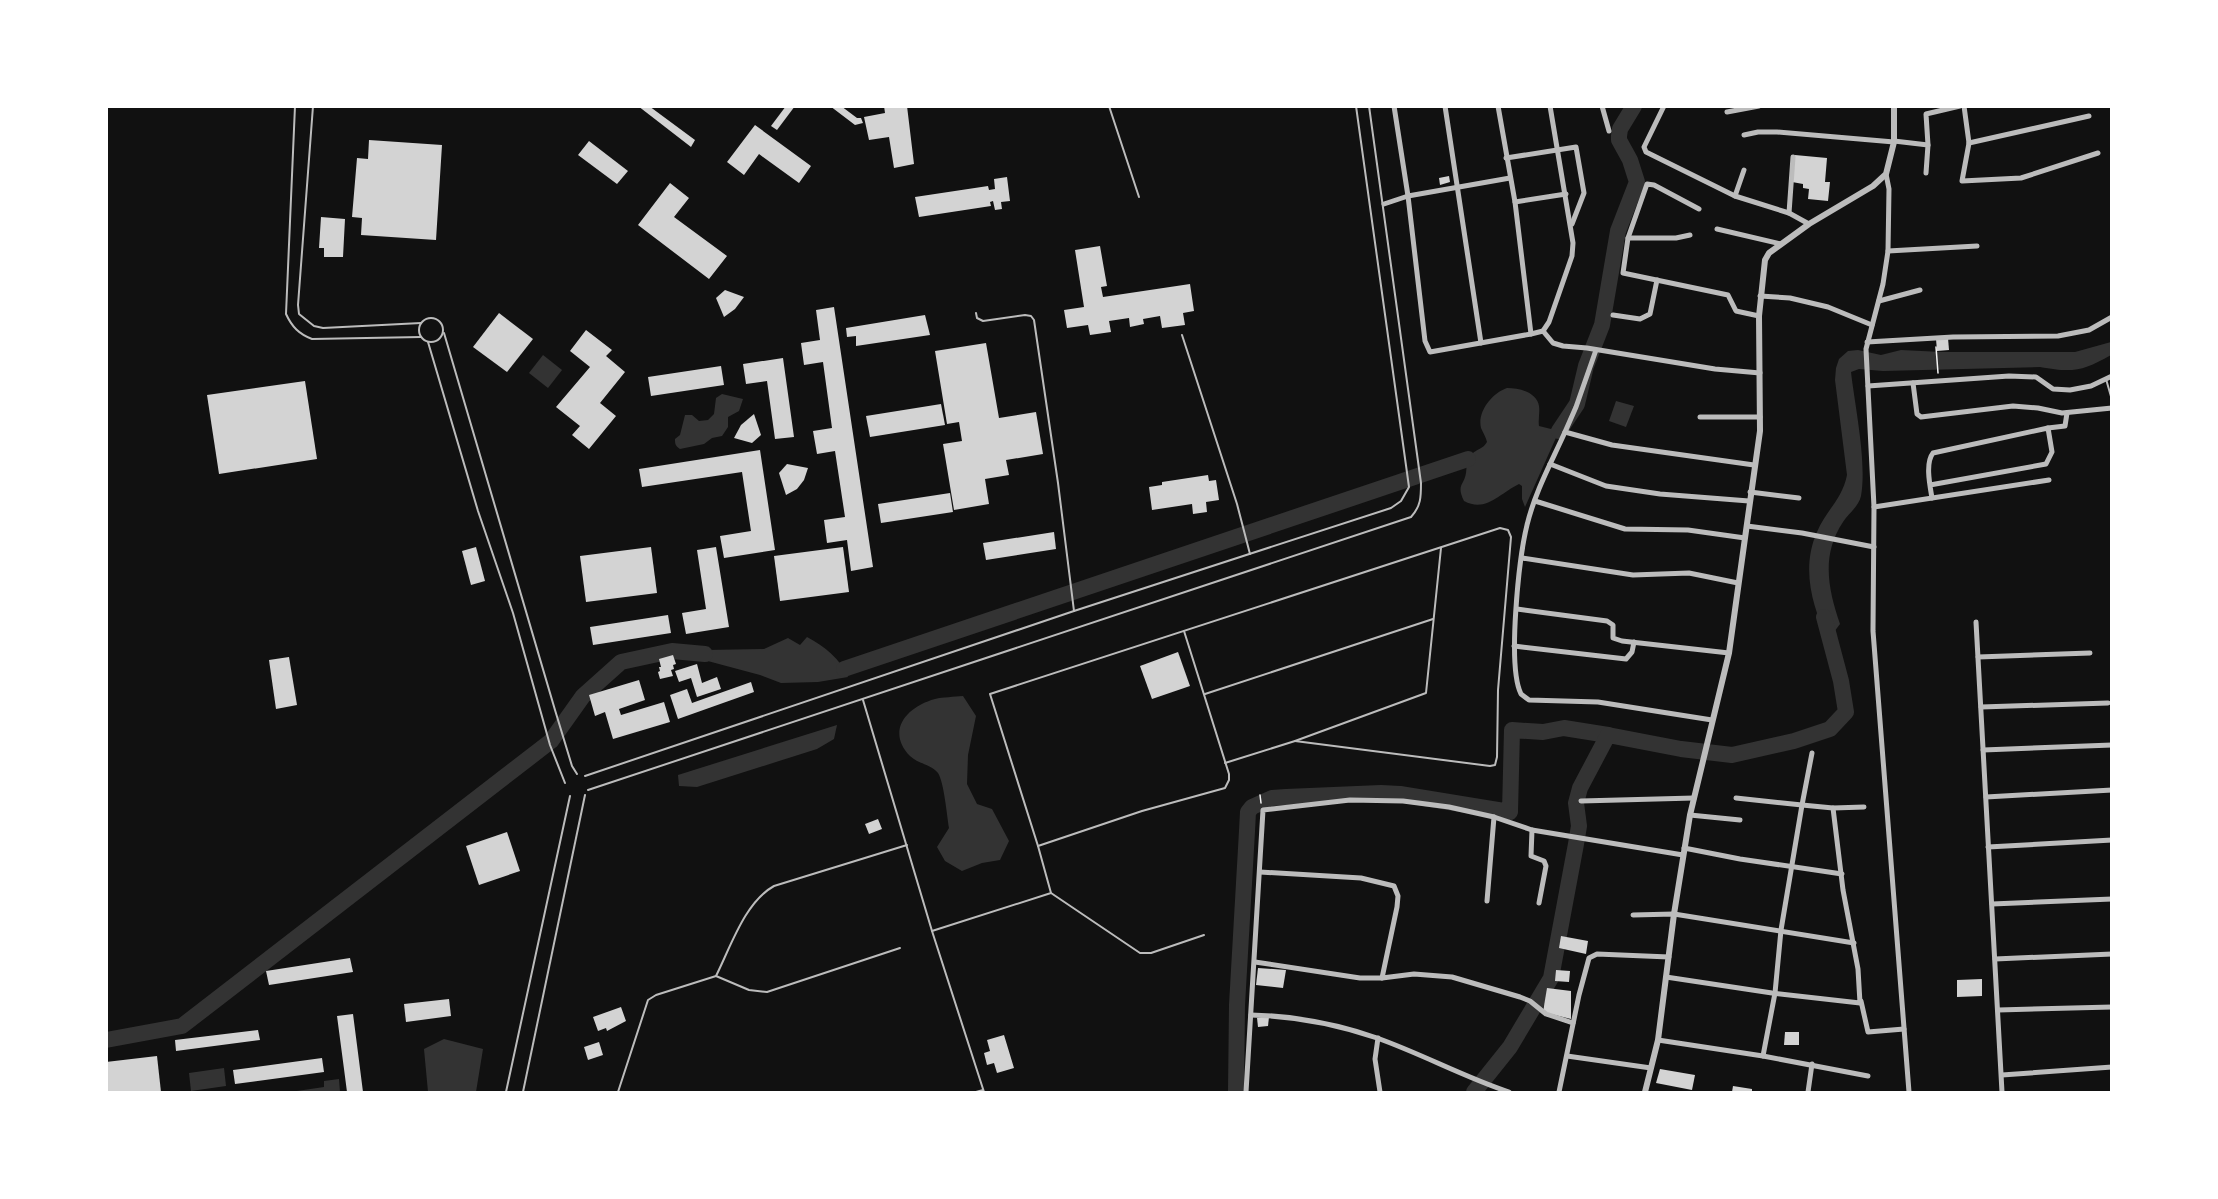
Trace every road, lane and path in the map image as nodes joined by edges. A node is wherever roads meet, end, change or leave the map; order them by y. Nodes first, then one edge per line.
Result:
1 (295, 106) edge
2 (313, 106) edge
3 (1110, 106) edge
4 (1356, 106) edge
5 (1369, 106) edge
6 (1394, 106) edge
7 (1445, 106) edge
8 (1498, 106) edge
9 (1550, 106) edge
10 (1602, 106) edge
11 (1664, 106) edge
12 (1759, 106) edge
13 (1894, 106) edge
14 (1962, 106) edge
15 (1727, 112) dead end
16 (2089, 116) dead end
17 (1609, 131) dead end
18 (1744, 135) dead end
19 (1894, 142) junction
20 (1969, 143) junction
21 (1928, 145) junction
22 (1558, 150) junction
23 (2098, 153) dead end
24 (1793, 157) dead end
25 (1506, 158) junction
26 (1744, 170) dead end
27 (1926, 173) dead end
28 (1886, 174) junction
29 (1510, 178) junction
30 (1457, 187) junction
31 (1566, 194) junction
32 (1408, 196) junction
33 (1735, 196) junction
34 (1139, 197) dead end
35 (1515, 202) junction
36 (1384, 204) junction
37 (1699, 209) dead end
38 (1789, 213) junction
39 (1809, 224) junction
40 (1572, 225) junction
41 (1717, 229) dead end
42 (1690, 235) dead end
43 (1628, 238) junction
44 (1781, 244) junction
45 (1977, 246) dead end
46 (1888, 251) junction
47 (1657, 280) junction
48 (1920, 290) dead end
49 (1760, 296) junction
50 (1879, 301) junction
51 (976, 313) dead end
52 (1613, 315) dead end
53 (1759, 316) junction
54 (2112, 317) edge
55 (421, 323) junction
56 (1872, 325) junction
57 (1543, 331) junction
58 (444, 333) junction
59 (1531, 334) junction
60 (1182, 335) dead end
61 (421, 337) junction
62 (428, 342) junction
63 (1867, 342) junction
64 (1481, 343) junction
65 (1936, 347) dead end
66 (1592, 349) junction
67 (1760, 373) junction
68 (1938, 373) dead end
69 (2109, 378) edge
70 (1913, 383) junction
71 (1868, 387) junction
72 (2112, 400) edge
73 (2112, 408) edge
74 (2067, 413) junction
75 (1700, 417) dead end
76 (1760, 417) junction
77 (2048, 428) junction
78 (1565, 432) junction
79 (1550, 464) junction
80 (1754, 465) junction
81 (2049, 480) dead end
82 (1930, 485) junction
83 (1750, 492) junction
84 (1799, 498) dead end
85 (1932, 498) junction
86 (1535, 501) junction
87 (1749, 501) junction
88 (1874, 507) junction
89 (1747, 526) junction
90 (1745, 538) junction
91 (1874, 547) junction
92 (1441, 548) junction
93 (1250, 554) junction
94 (1522, 558) junction
95 (1738, 583) junction
96 (1517, 609) junction
97 (1074, 611) junction
98 (1433, 619) junction
99 (1976, 622) dead end
100 (1184, 631) junction
101 (1634, 642) junction
102 (1514, 646) junction
103 (1729, 652) junction
104 (2090, 654) dead end
105 (1978, 657) junction
106 (1204, 695) junction
107 (863, 699) junction
108 (2108, 702) dead end
109 (1980, 707) junction
110 (1712, 720) junction
111 (1295, 741) junction
112 (2112, 745) edge
113 (1983, 750) junction
114 (1812, 753) dead end
115 (1225, 763) junction
116 (578, 774) dead end
117 (585, 776) dead end
118 (565, 783) dead end
119 (588, 790) dead end
120 (2112, 790) edge
121 (585, 795) dead end
122 (1260, 795) dead end
123 (570, 796) dead end
124 (1986, 797) junction
125 (1694, 798) junction
126 (1736, 798) dead end
127 (1581, 801) dead end
128 (1802, 805) junction
129 (1864, 807) dead end
130 (1833, 808) junction
131 (1262, 809) junction
132 (1690, 815) junction
133 (1494, 817) junction
134 (1740, 820) dead end
135 (1532, 830) junction
136 (2112, 840) edge
137 (907, 845) junction
138 (1038, 846) junction
139 (1988, 847) junction
140 (1684, 852) junction
141 (1792, 867) junction
142 (1260, 872) junction
143 (1842, 874) junction
144 (1051, 893) junction
145 (2112, 899) edge
146 (1487, 901) dead end
147 (1539, 903) dead end
148 (1992, 904) junction
149 (1674, 914) junction
150 (1633, 915) dead end
151 (1781, 930) junction
152 (932, 931) junction
153 (1204, 935) dead end
154 (1854, 943) junction
155 (900, 948) dead end
156 (2112, 954) edge
157 (1670, 957) junction
158 (1995, 960) junction
159 (1255, 962) junction
160 (716, 976) junction
161 (1666, 977) junction
162 (1382, 978) junction
163 (1775, 993) junction
164 (1858, 1002) junction
165 (2112, 1007) edge
166 (1998, 1010) junction
167 (1251, 1015) junction
168 (1573, 1023) junction
169 (1904, 1029) junction
170 (1378, 1038) junction
171 (1658, 1040) junction
172 (1567, 1056) junction
173 (1763, 1056) junction
174 (1812, 1064) junction
175 (2112, 1067) edge
176 (1651, 1068) junction
177 (2002, 1075) junction
178 (1868, 1076) dead end
179 (983, 1091) edge
180 (506, 1092) edge
181 (524, 1092) edge
182 (618, 1092) edge
183 (976, 1092) edge
184 (1246, 1092) edge
185 (1380, 1092) edge
186 (1509, 1092) edge
187 (1559, 1092) edge
188 (1645, 1092) edge
189 (1808, 1092) edge
190 (1909, 1092) edge
191 (2002, 1092) edge

1 - 61 lane
2 - 55 lane
3 - 34 lane
4 - 93 lane
5 - 36 lane
6 - 32 street
7 - 30 street
8 - 25 street
9 - 22 street
10 - 17 street
11 - 33 street
12 - 15 street
13 - 19 street
14 - 20 street
14 - 21 street
16 - 20 street
18 - 19 street
19 - 21 street
19 - 28 street
20 - 23 street
21 - 27 street
22 - 25 street
22 - 31 street
22 - 40 street
24 - 38 street
25 - 29 street
26 - 33 street
28 - 39 street
28 - 46 street
29 - 30 street
29 - 35 street
30 - 32 street
30 - 64 street
31 - 35 street
31 - 40 street
32 - 36 street
32 - 64 street
33 - 38 street
35 - 59 street
36 - 107 lane
37 - 43 street
38 - 39 street
39 - 44 street
40 - 57 street
41 - 44 street
42 - 43 street
43 - 47 street
44 - 49 street
45 - 46 street
46 - 50 street
47 - 52 street
47 - 53 street
48 - 50 street
49 - 53 street
49 - 56 street
50 - 56 street
51 - 97 lane
53 - 67 street
54 - 63 street
55 - 58 lane
55 - 61 lane
56 - 63 street
57 - 59 street
57 - 66 street
58 - 62 lane
58 - 116 lane
59 - 64 street
60 - 93 lane
61 - 62 lane
62 - 118 lane
63 - 71 street
65 - 68 path
66 - 67 street
66 - 78 street
67 - 76 street
69 - 70 street
69 - 72 lane
70 - 71 street
70 - 74 street
71 - 88 street
73 - 74 street
74 - 77 street
75 - 76 street
76 - 80 street
77 - 82 street
77 - 82 street
78 - 79 street
78 - 80 street
79 - 86 street
79 - 87 street
80 - 83 street
81 - 85 street
82 - 85 street
83 - 84 street
83 - 87 street
85 - 88 street
86 - 90 street
86 - 94 street
87 - 89 street
88 - 91 street
89 - 90 street
89 - 91 street
90 - 95 street
91 - 169 street
92 - 98 lane
92 - 100 lane
92 - 111 lane
93 - 97 lane
94 - 95 street
94 - 96 street
95 - 103 street
96 - 101 street
96 - 102 street
97 - 117 lane
98 - 106 lane
98 - 111 lane
99 - 105 street
100 - 106 lane
100 - 138 lane
101 - 102 street
101 - 103 street
102 - 110 street
103 - 110 street
104 - 105 street
105 - 109 street
106 - 115 lane
107 - 119 lane
107 - 137 lane
108 - 109 street
109 - 113 street
110 - 125 street
111 - 115 lane
112 - 113 street
113 - 124 street
114 - 128 street
115 - 138 lane
120 - 124 street
121 - 181 lane
122 - 131 path
123 - 180 lane
124 - 139 street
125 - 127 street
125 - 132 street
126 - 128 street
128 - 130 street
128 - 141 street
129 - 130 street
130 - 143 street
131 - 133 street
131 - 142 street
132 - 134 street
132 - 140 street
133 - 135 street
133 - 146 street
135 - 140 street
135 - 147 street
136 - 139 street
137 - 152 lane
137 - 160 lane
138 - 144 lane
139 - 148 street
140 - 141 street
140 - 149 street
141 - 143 street
141 - 151 street
142 - 159 street
142 - 162 street
143 - 154 street
144 - 152 lane
144 - 153 lane
145 - 148 street
148 - 158 street
149 - 150 street
149 - 151 street
149 - 157 street
151 - 154 street
151 - 163 street
152 - 179 lane
154 - 164 street
155 - 160 lane
156 - 158 street
157 - 161 street
157 - 168 street
158 - 166 street
159 - 162 street
159 - 167 street
160 - 182 lane
161 - 163 street
161 - 171 street
162 - 168 street
163 - 164 street
163 - 173 street
164 - 169 street
165 - 166 street
166 - 177 street
167 - 170 street
167 - 184 street
168 - 172 street
169 - 190 street
170 - 185 street
170 - 186 street
171 - 173 street
171 - 176 street
172 - 176 street
172 - 187 street
173 - 174 street
174 - 178 street
174 - 189 street
175 - 177 street
176 - 188 street
177 - 191 street
179 - 183 lane

